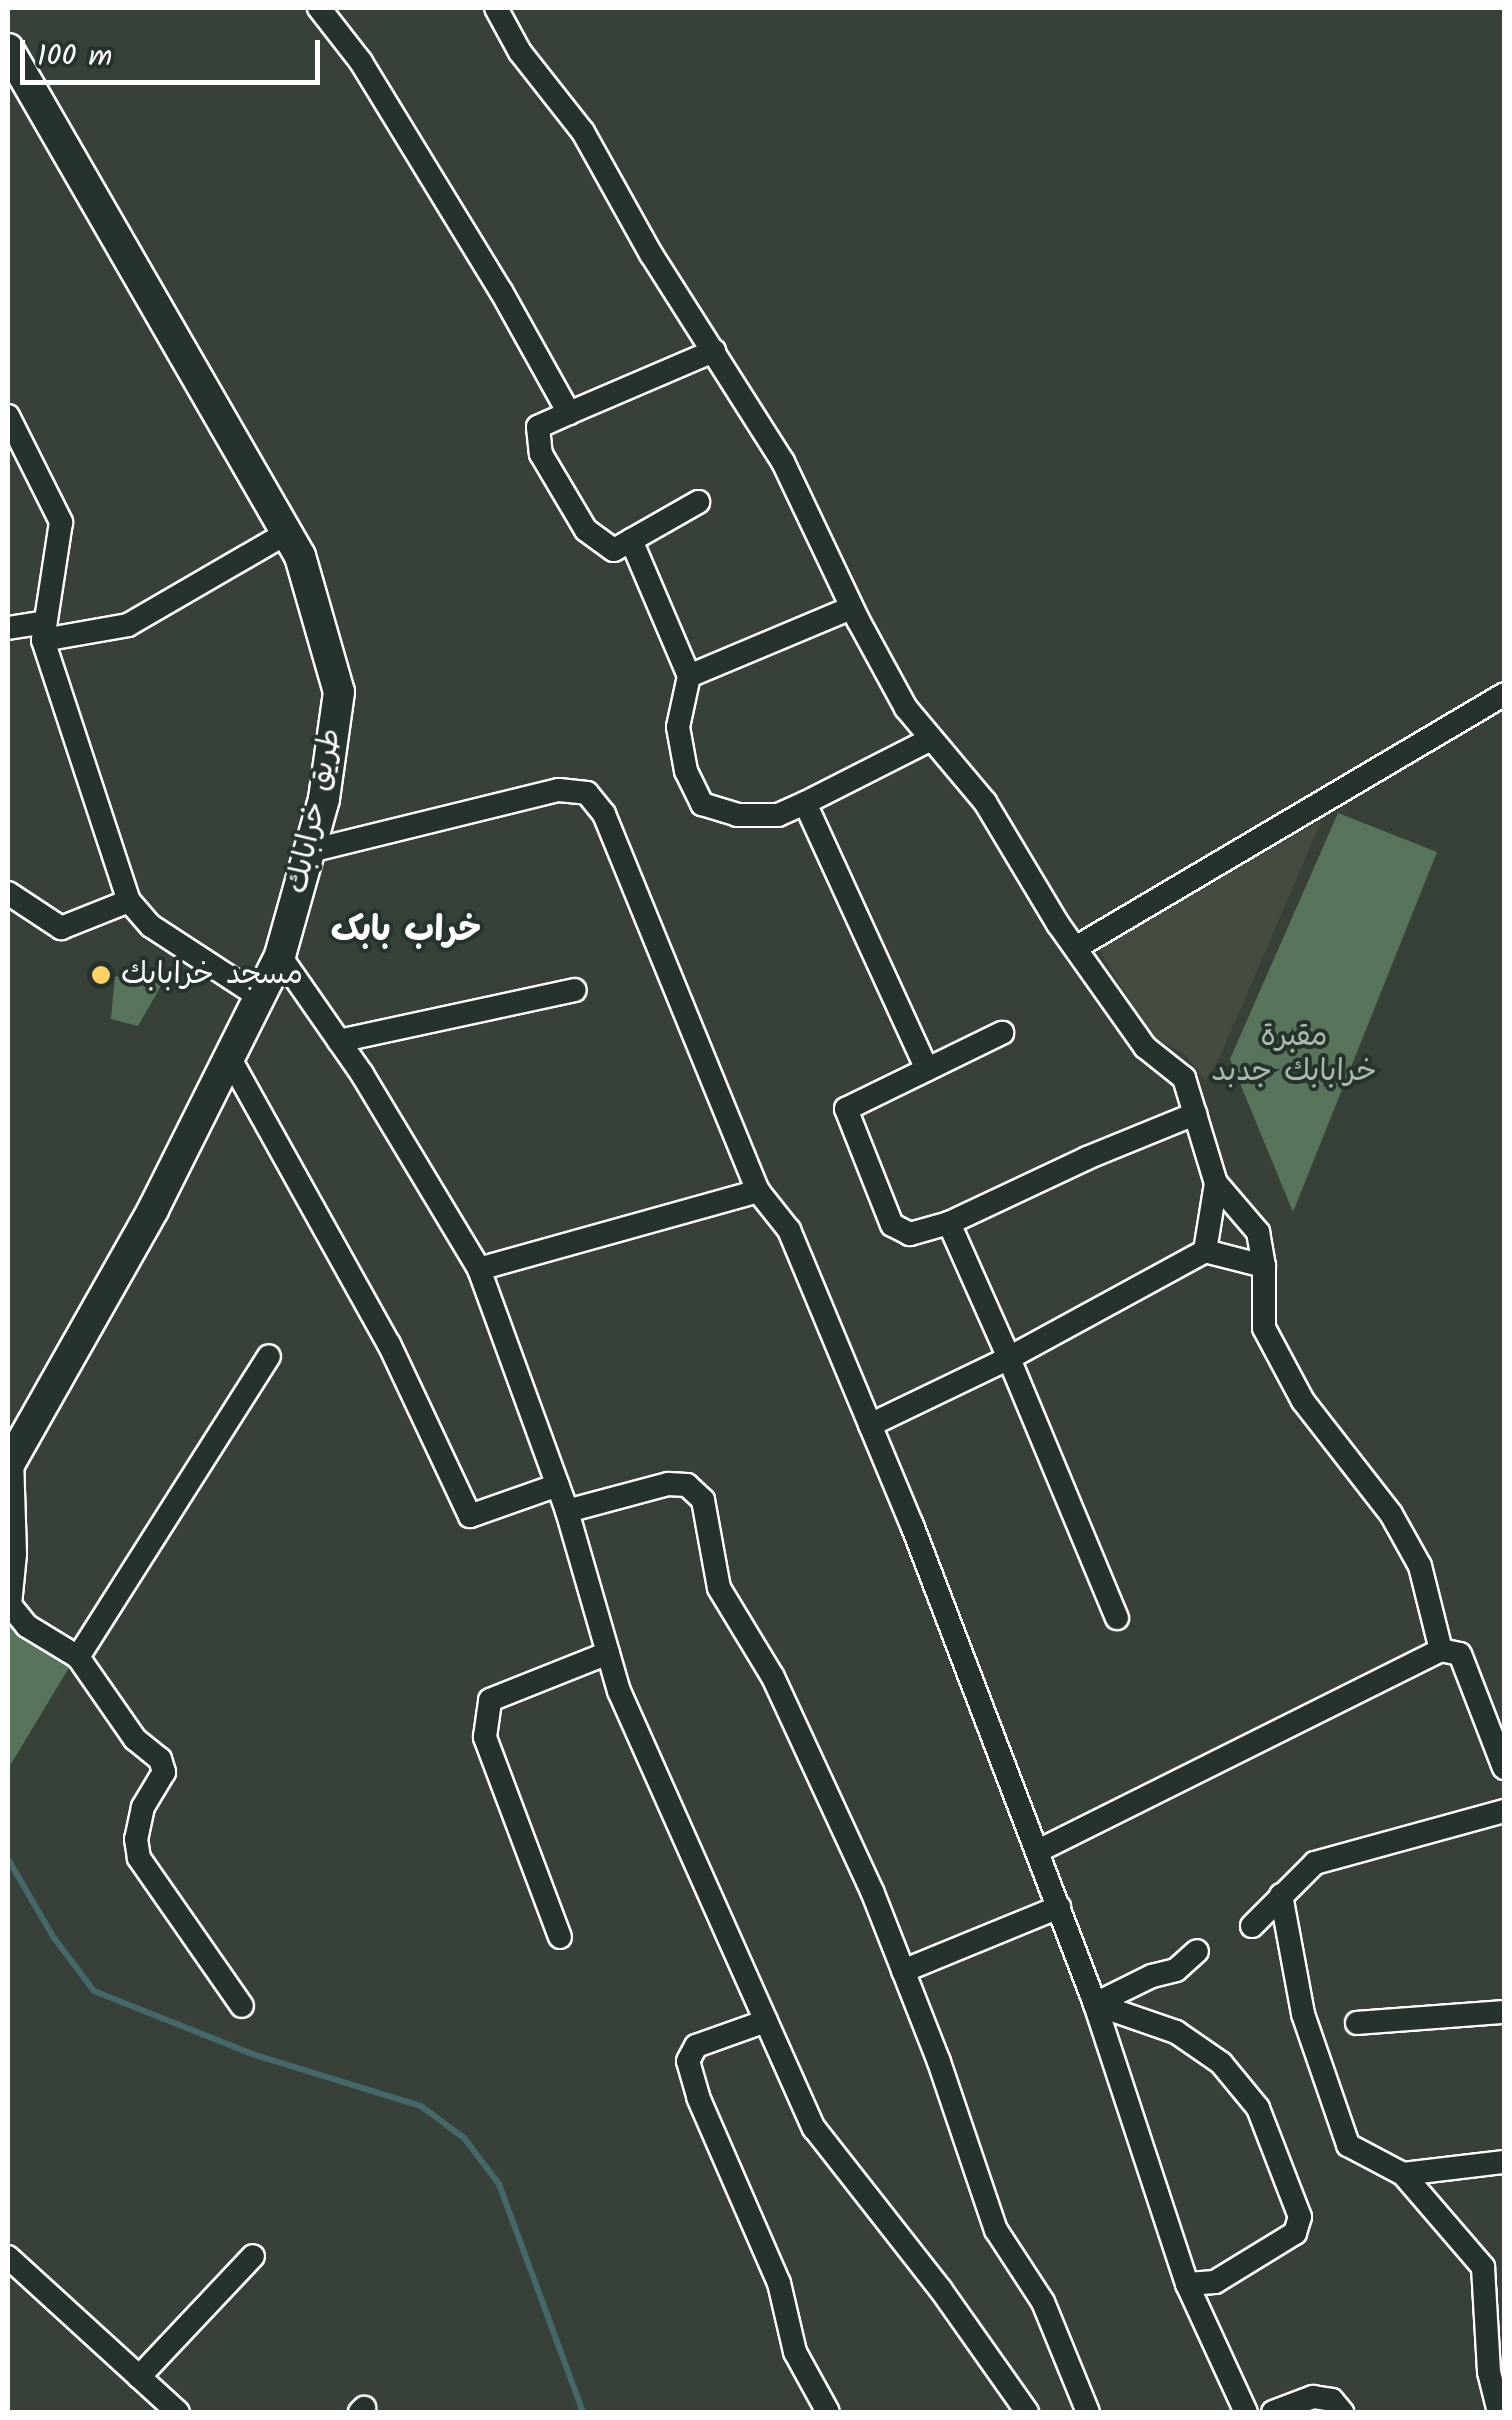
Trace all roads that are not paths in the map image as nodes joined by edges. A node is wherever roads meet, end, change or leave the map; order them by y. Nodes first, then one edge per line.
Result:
1 (320, 8) edge
2 (496, 8) edge
3 (8, 49) edge
4 (714, 352) junction
5 (569, 413) junction
6 (8, 416) edge
7 (698, 502) dead end
8 (287, 532) junction
9 (631, 540) junction
10 (852, 608) junction
11 (8, 628) edge
12 (45, 631) junction
13 (688, 676) junction
14 (1504, 694) edge
15 (929, 740) junction
16 (806, 803) junction
17 (310, 851) junction
18 (8, 893) edge
19 (130, 900) junction
20 (1077, 947) junction
21 (280, 956) junction
22 (574, 990) dead end
23 (260, 998) junction
24 (1002, 1033) dead end
25 (339, 1041) junction
26 (230, 1057) junction
27 (927, 1069) junction
28 (1195, 1114) junction
29 (1216, 1183) junction
30 (758, 1191) junction
31 (949, 1223) junction
32 (1204, 1251) junction
33 (1264, 1266) junction
34 (480, 1270) junction
35 (269, 1356) dead end
36 (1009, 1358) junction
37 (870, 1425) junction
38 (10, 1462) edge
39 (558, 1485) junction
40 (567, 1511) junction
41 (1117, 1618) dead end
42 (1441, 1650) junction
43 (608, 1653) junction
44 (78, 1657) junction
45 (1504, 1768) edge
46 (1504, 1811) edge
47 (1038, 1850) junction
48 (1280, 1896) junction
49 (1059, 1907) junction
50 (1252, 1926) dead end
51 (560, 1937) dead end
52 (1198, 1951) dead end
53 (903, 1970) junction
54 (1094, 2004) junction
55 (242, 2006) dead end
56 (1504, 2012) edge
57 (766, 2021) junction
58 (1358, 2022) dead end
59 (1504, 2162) edge
60 (1402, 2174) junction
61 (253, 2256) dead end
62 (8, 2257) edge
63 (1187, 2284) junction
64 (139, 2377) junction
65 (178, 2412) edge
66 (828, 2412) edge
67 (1027, 2412) edge
68 (1088, 2412) edge
69 (1246, 2412) edge
70 (1273, 2412) edge
71 (1342, 2412) edge
72 (1499, 2412) edge

1 - 5 street
2 - 4 street
3 - 8 main road, طريق خرابابك
4 - 5 street
4 - 10 street
5 - 9 street
6 - 12 street
7 - 9 street
8 - 12 street
8 - 17 main road, طريق خرابابك
9 - 13 street
10 - 13 street
10 - 15 street
11 - 12 street
12 - 19 street
13 - 16 street
14 - 20 street
15 - 16 street
15 - 20 street
16 - 27 street
17 - 21 main road, طريق خرابابك
17 - 30 street
18 - 19 street
19 - 23 street
20 - 28 street
21 - 23 main road, طريق خرابابك
21 - 25 street
22 - 25 street
23 - 26 main road, طريق خرابابك
24 - 27 street
25 - 34 street
26 - 38 main road, طريق خرابابك
26 - 39 street
27 - 31 street
28 - 29 street
28 - 31 street
29 - 32 street
29 - 33 street
30 - 34 street
30 - 37 street
31 - 36 street
32 - 33 street
32 - 36 street
33 - 42 street
34 - 39 street
35 - 44 street
36 - 37 street
36 - 41 street
37 - 47 street
38 - 44 street
39 - 40 street
40 - 43 street
40 - 53 street
42 - 45 street
42 - 47 street
43 - 51 street
43 - 57 street
44 - 55 street
46 - 48 street
47 - 49 street
48 - 50 street
48 - 60 street
49 - 53 street
49 - 54 street
52 - 54 street
53 - 68 street
54 - 63 street
54 - 63 street
56 - 58 street
57 - 66 street
57 - 67 street
59 - 60 street
60 - 72 street
61 - 64 street
62 - 64 street
63 - 69 street
64 - 65 street
70 - 71 street

